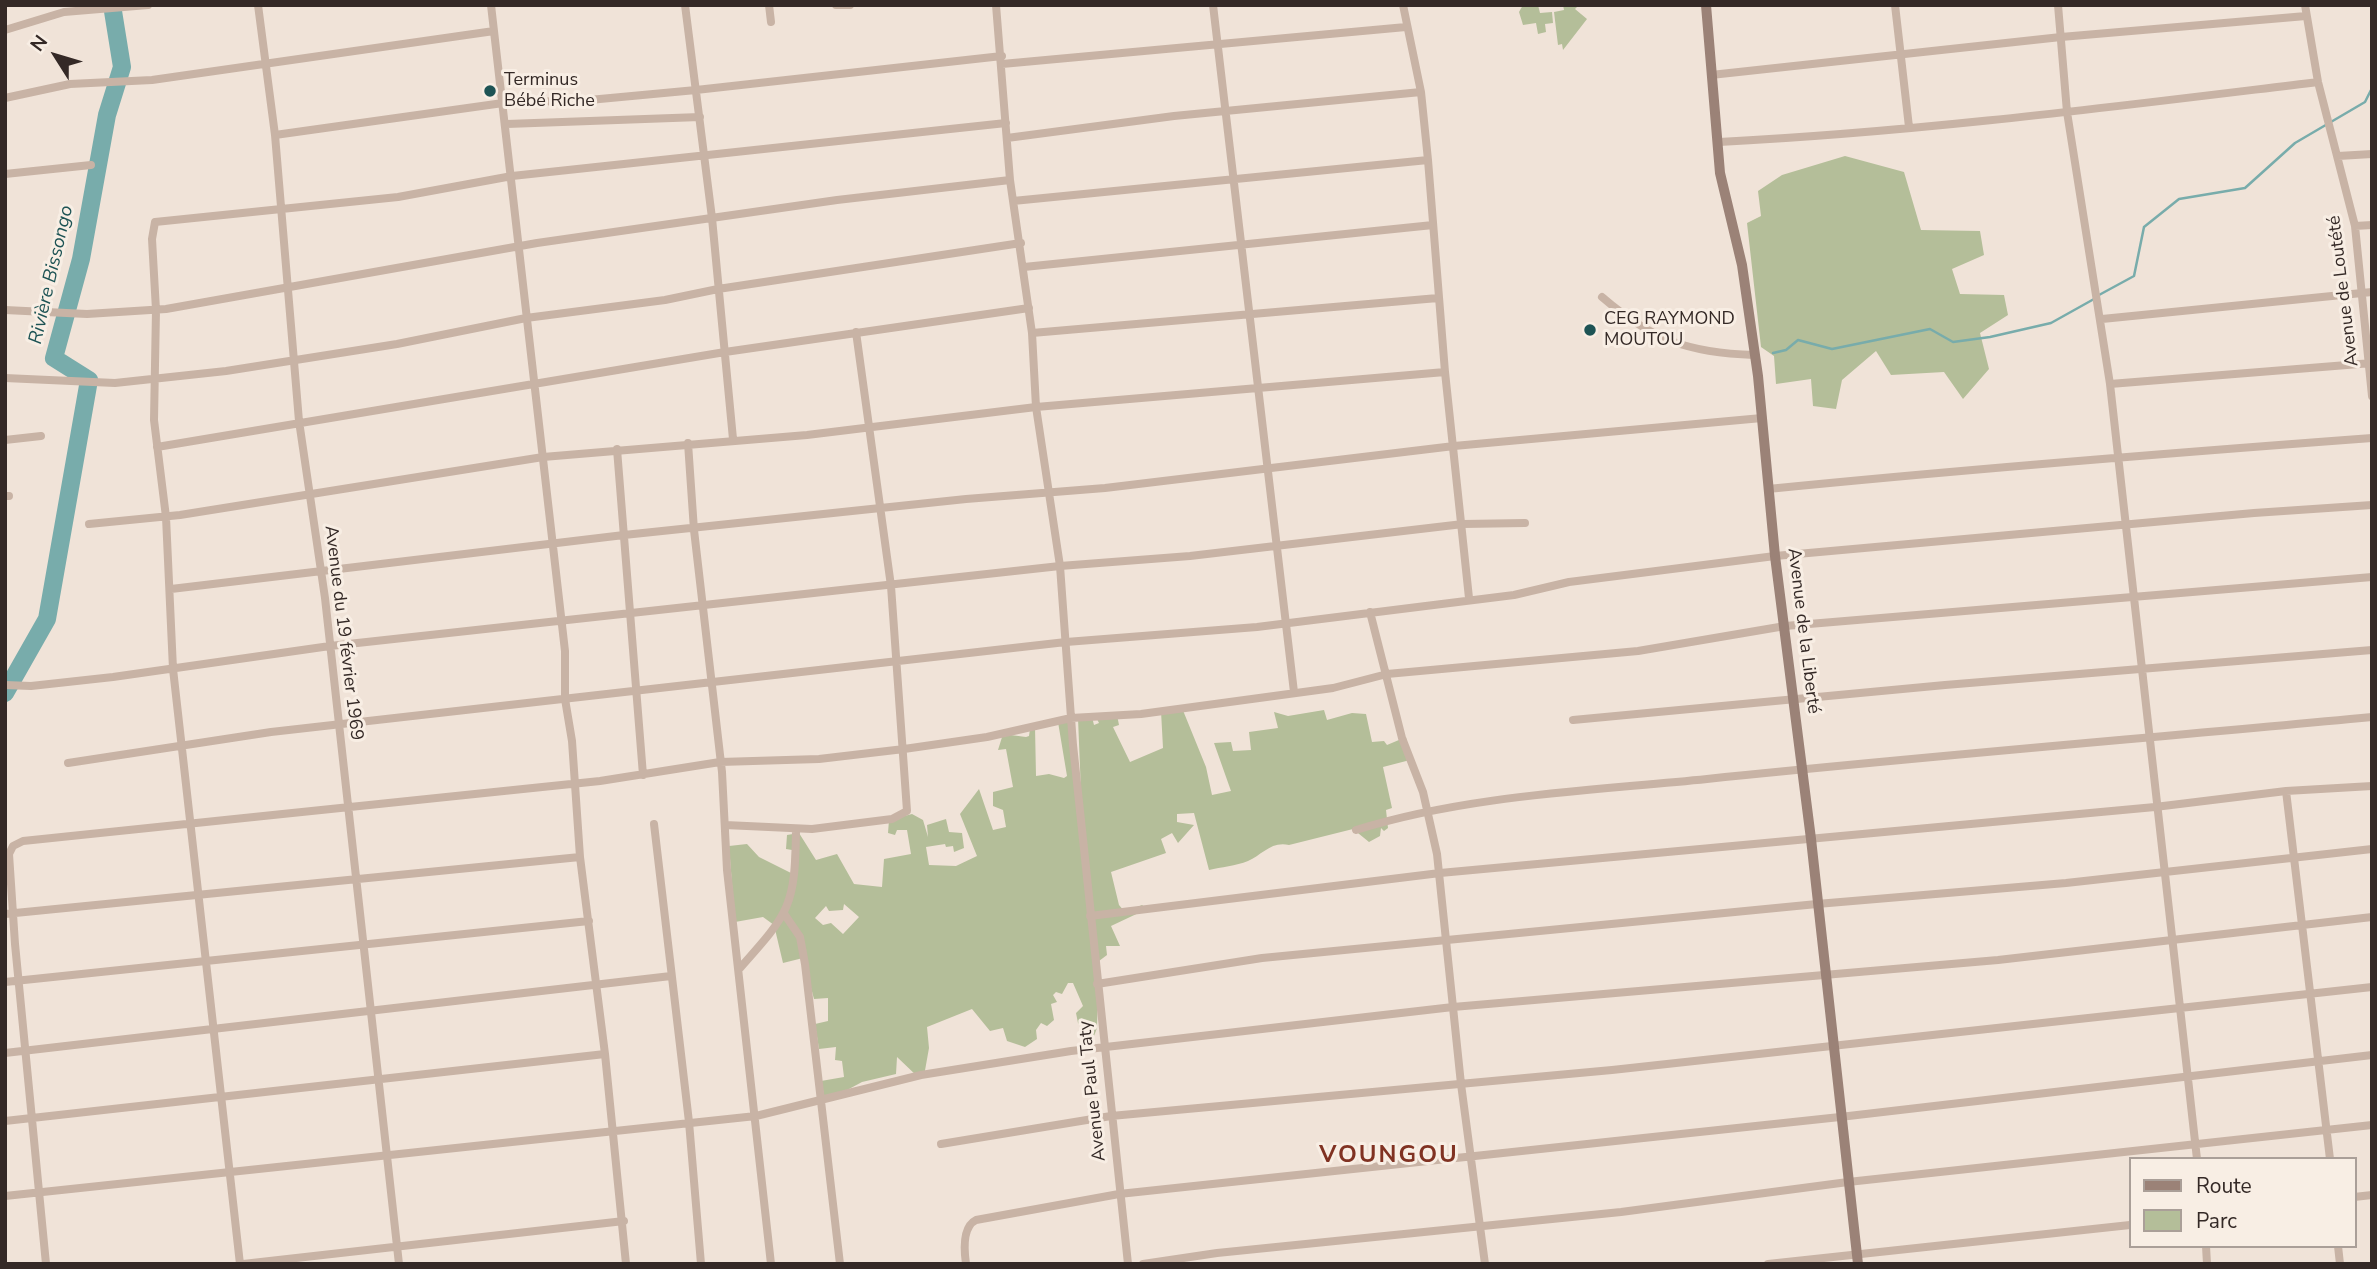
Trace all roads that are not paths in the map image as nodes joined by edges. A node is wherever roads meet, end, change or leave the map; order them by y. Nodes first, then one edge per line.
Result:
1 (148, 5) edge
2 (258, 5) edge
3 (491, 5) edge
4 (685, 5) edge
5 (769, 5) edge
6 (835, 5) edge
7 (849, 5) edge
8 (996, 5) edge
9 (1213, 5) edge
10 (1403, 5) edge
11 (1706, 5) edge
12 (1895, 5) edge
13 (2058, 5) edge
14 (2305, 5) edge
15 (2306, 16) junction
16 (772, 22) dead end
17 (1406, 27) junction
18 (5, 30) edge
19 (494, 32) junction
20 (2061, 37) junction
21 (1219, 45) junction
22 (1903, 57) junction
23 (1002, 60) junction
24 (267, 62) junction
25 (1711, 75) junction
26 (2318, 82) junction
27 (696, 90) junction
28 (1420, 92) junction
29 (5, 98) edge
30 (503, 103) junction
31 (1226, 112) junction
32 (2067, 112) junction
33 (700, 117) junction
34 (1006, 123) junction
35 (507, 124) junction
36 (1909, 127) junction
37 (275, 135) junction
38 (1007, 138) junction
39 (1718, 142) junction
40 (2372, 154) edge
41 (703, 156) junction
42 (2338, 156) junction
43 (1428, 160) junction
44 (92, 165) dead end
45 (5, 174) edge
46 (512, 176) junction
47 (1233, 179) junction
48 (1010, 180) junction
49 (1013, 201) junction
50 (282, 210) junction
51 (712, 218) junction
52 (1433, 225) junction
53 (2372, 225) edge
54 (2355, 226) junction
55 (1021, 243) junction
56 (1241, 246) junction
57 (518, 248) junction
58 (1024, 267) junction
59 (287, 289) junction
60 (718, 289) junction
61 (2372, 292) edge
62 (2360, 293) junction
63 (1602, 297) dead end
64 (1438, 298) junction
65 (1029, 308) junction
66 (5, 310) edge
67 (156, 310) junction
68 (1251, 315) junction
69 (526, 318) junction
70 (2102, 319) junction
71 (856, 332) junction
72 (1032, 333) junction
73 (725, 352) junction
74 (1755, 355) junction
75 (294, 359) junction
76 (2370, 364) edge
77 (1445, 372) junction
78 (5, 378) edge
79 (156, 380) junction
80 (535, 384) junction
81 (2110, 384) junction
82 (1258, 390) junction
83 (2372, 396) edge
84 (1036, 407) junction
85 (1762, 418) junction
86 (299, 421) junction
87 (870, 427) junction
88 (41, 436) dead end
89 (2372, 438) edge
90 (733, 439) junction
91 (5, 440) edge
92 (688, 443) junction
93 (1454, 446) junction
94 (157, 447) junction
95 (617, 449) junction
96 (2118, 456) junction
97 (543, 457) junction
98 (1266, 467) junction
99 (1768, 489) junction
100 (1050, 492) junction
101 (309, 493) junction
102 (2372, 505) edge
103 (880, 507) junction
104 (166, 517) junction
105 (1525, 523) dead end
106 (89, 524) dead end
107 (1463, 524) junction
108 (2126, 526) junction
109 (694, 530) junction
110 (624, 535) junction
111 (552, 544) junction
112 (1276, 546) junction
113 (1775, 556) junction
114 (1060, 566) junction
115 (322, 569) junction
116 (2372, 577) edge
117 (891, 586) junction
118 (171, 589) junction
119 (2134, 597) junction
120 (1469, 598) junction
121 (704, 606) junction
122 (632, 612) junction
123 (1370, 612) junction
124 (561, 620) junction
125 (1284, 624) junction
126 (1785, 626) junction
127 (1066, 642) junction
128 (330, 646) junction
129 (2372, 650) edge
130 (899, 661) junction
131 (173, 669) junction
132 (2140, 669) junction
133 (1387, 674) junction
134 (712, 683) junction
135 (5, 685) edge
136 (637, 690) junction
137 (1294, 692) junction
138 (565, 699) junction
139 (1794, 700) junction
140 (2372, 717) edge
141 (1071, 718) junction
142 (1573, 720) dead end
143 (339, 724) junction
144 (2148, 739) junction
145 (180, 744) junction
146 (904, 749) junction
147 (720, 762) junction
148 (68, 763) dead end
149 (1802, 769) junction
150 (642, 775) junction
151 (573, 782) junction
152 (2372, 786) edge
153 (2286, 791) junction
154 (348, 805) junction
155 (2155, 807) junction
156 (1427, 810) junction
157 (191, 822) junction
158 (654, 824) dead end
159 (725, 825) junction
160 (796, 830) junction
161 (1356, 830) dead end
162 (1811, 839) junction
163 (2372, 849) edge
164 (580, 857) junction
165 (2295, 858) junction
166 (2164, 872) junction
167 (1440, 873) junction
168 (357, 877) junction
169 (198, 897) junction
170 (1817, 904) junction
171 (9, 914) edge
172 (785, 915) junction
173 (1090, 916) junction
174 (2372, 917) edge
175 (589, 921) junction
176 (2302, 925) junction
177 (2172, 941) junction
178 (1447, 942) junction
179 (363, 943) junction
180 (207, 962) junction
181 (740, 968) junction
182 (1825, 975) junction
183 (671, 976) junction
184 (20, 980) junction
185 (5, 982) edge
186 (1097, 984) junction
187 (597, 986) junction
188 (2372, 987) edge
189 (2310, 993) junction
190 (1453, 1007) junction
191 (2180, 1008) junction
192 (369, 1012) junction
193 (214, 1031) junction
194 (1834, 1047) junction
195 (1105, 1049) junction
196 (25, 1050) junction
197 (5, 1053) edge
198 (606, 1054) junction
199 (2372, 1055) edge
200 (2317, 1061) junction
201 (2189, 1076) junction
202 (378, 1081) junction
203 (1461, 1084) junction
204 (222, 1096) junction
205 (823, 1101) junction
206 (756, 1116) junction
207 (1111, 1116) junction
208 (1840, 1117) junction
209 (33, 1119) junction
210 (5, 1121) edge
211 (689, 1122) junction
212 (2372, 1125) edge
213 (612, 1129) junction
214 (2327, 1130) junction
215 (941, 1144) dead end
216 (2196, 1145) junction
217 (1472, 1156) junction
218 (388, 1157) junction
219 (2197, 1157) edge
220 (2330, 1157) edge
221 (229, 1172) junction
222 (1848, 1182) junction
223 (39, 1192) junction
224 (1119, 1194) junction
225 (5, 1196) edge
226 (624, 1222) junction
227 (1480, 1225) junction
228 (2128, 1225) edge
229 (397, 1248) junction
230 (1857, 1259) edge
231 (46, 1264) edge
232 (242, 1264) edge
233 (399, 1264) edge
234 (626, 1264) edge
235 (701, 1264) edge
236 (771, 1264) edge
237 (840, 1264) edge
238 (966, 1264) edge
239 (1128, 1264) edge
240 (1143, 1264) edge
241 (1485, 1264) edge
242 (1768, 1264) edge

1 - 18 street
2 - 24 street, Avenue du 19 février 1969
3 - 19 street
4 - 27 street
5 - 16 street
6 - 7 street
8 - 23 street, Avenue Paul Taty
9 - 21 street
10 - 17 street
11 - 25 street, Avenue de la Liberté
12 - 22 street
13 - 20 street
14 - 15 street, Avenue de Loutété
15 - 20 street
15 - 26 street, Avenue de Loutété
17 - 21 street
17 - 28 street
19 - 24 street
19 - 30 street
20 - 22 street
20 - 32 street
21 - 23 street
21 - 31 street
22 - 25 street
22 - 36 street
23 - 27 street
23 - 34 street, Avenue Paul Taty
24 - 29 street
24 - 37 street, Avenue du 19 février 1969
25 - 39 street, Avenue de la Liberté
26 - 32 street
26 - 42 street, Avenue de Loutété
27 - 30 street
27 - 33 street
28 - 31 street
28 - 43 street
30 - 35 street
30 - 37 street
31 - 38 street
31 - 47 street
32 - 36 street
32 - 70 street
33 - 35 street
33 - 41 street
34 - 38 street, Avenue Paul Taty
34 - 41 street
35 - 46 street
36 - 39 street
37 - 50 street, Avenue du 19 février 1969
38 - 48 street, Avenue Paul Taty
39 - 74 street, Avenue de la Liberté
40 - 42 street
41 - 46 street
41 - 51 street
42 - 54 street, Avenue de Loutété
43 - 47 street
43 - 52 street
44 - 45 street
46 - 50 street
46 - 57 street
47 - 49 street
47 - 56 street
48 - 49 street, Avenue Paul Taty
48 - 51 street
49 - 55 street, Avenue Paul Taty
50 - 59 street, Avenue du 19 février 1969
50 - 67 street
51 - 57 street
51 - 60 street
52 - 56 street
52 - 64 street
53 - 54 street
54 - 62 street, Avenue de Loutété
55 - 58 street, Avenue Paul Taty
55 - 60 street
56 - 58 street
56 - 68 street
57 - 59 street
57 - 69 street
58 - 65 street, Avenue Paul Taty
59 - 67 street
59 - 75 street, Avenue du 19 février 1969
60 - 69 street
60 - 73 street
61 - 62 street
62 - 70 street
62 - 76 street, Avenue de Loutété
63 - 74 street
64 - 68 street
64 - 77 street
65 - 71 street
65 - 72 street, Avenue Paul Taty
66 - 67 street
67 - 79 street
68 - 72 street
68 - 82 street
69 - 75 street
69 - 80 street
70 - 81 street
71 - 73 street
71 - 87 street
72 - 84 street, Avenue Paul Taty
73 - 80 street
73 - 90 street
74 - 85 street, Avenue de la Liberté
75 - 79 street
75 - 86 street, Avenue du 19 février 1969
76 - 81 street
76 - 83 street, Avenue de Loutété
77 - 82 street
77 - 93 street
78 - 79 street
79 - 94 street
80 - 86 street
80 - 97 street
81 - 96 street
82 - 84 street
82 - 98 street
84 - 87 street
84 - 100 street, Avenue Paul Taty
85 - 93 street
85 - 99 street, Avenue de la Liberté
86 - 94 street
86 - 101 street, Avenue du 19 février 1969
87 - 90 street
87 - 103 street
88 - 91 street
89 - 96 street
90 - 92 street
92 - 95 street
92 - 109 street
93 - 98 street
93 - 107 street
94 - 104 street
95 - 97 street
95 - 110 street
96 - 99 street
96 - 108 street
97 - 101 street
97 - 111 street
98 - 100 street
98 - 112 street
99 - 113 street, Avenue de la Liberté
100 - 103 street
100 - 114 street, Avenue Paul Taty
101 - 104 street
101 - 115 street, Avenue du 19 février 1969
102 - 108 street
103 - 109 street
103 - 117 street
104 - 106 street
104 - 118 street
105 - 107 street
107 - 112 street
107 - 120 street
108 - 113 street
108 - 119 street
109 - 110 street
109 - 121 street
110 - 111 street
110 - 122 street
111 - 115 street
111 - 124 street
112 - 114 street
112 - 125 street
113 - 120 street
113 - 126 street, Avenue de la Liberté
114 - 117 street
114 - 127 street, Avenue Paul Taty
115 - 118 street
115 - 128 street, Avenue du 19 février 1969
116 - 119 street
117 - 121 street
117 - 130 street
118 - 131 street
119 - 126 street
119 - 132 street
120 - 123 street
121 - 122 street
121 - 134 street
122 - 124 street
122 - 136 street
123 - 125 street
123 - 133 street
124 - 128 street
124 - 138 street
125 - 127 street
125 - 137 street
126 - 133 street
126 - 139 street, Avenue de la Liberté
127 - 130 street
127 - 141 street, Avenue Paul Taty
128 - 131 street
128 - 143 street, Avenue du 19 février 1969
129 - 132 street
130 - 134 street
130 - 146 street
131 - 135 street
131 - 145 street
132 - 139 street
132 - 144 street
133 - 137 street
133 - 156 street
134 - 136 street
134 - 147 street
136 - 138 street
136 - 150 street
137 - 141 street
138 - 143 street
138 - 151 street
139 - 142 street
139 - 149 street, Avenue de la Liberté
140 - 144 street
141 - 146 street
141 - 173 street, Avenue Paul Taty
143 - 145 street
143 - 154 street, Avenue du 19 février 1969
144 - 149 street
144 - 155 street
145 - 148 street
145 - 157 street
146 - 147 street
146 - 160 street
147 - 150 street
147 - 159 street
149 - 156 street
149 - 162 street, Avenue de la Liberté
150 - 151 street
151 - 154 street
151 - 164 street
152 - 153 street
153 - 155 street
153 - 165 street
154 - 157 street
154 - 168 street, Avenue du 19 février 1969
155 - 162 street
155 - 166 street
156 - 161 street
156 - 167 street
157 - 169 street
157 - 171 street
158 - 183 street
159 - 160 street
159 - 181 street
160 - 172 street
162 - 167 street
162 - 170 street, Avenue de la Liberté
163 - 165 street
164 - 168 street
164 - 175 street
165 - 166 street
165 - 176 street
166 - 170 street
166 - 177 street
167 - 173 street
167 - 178 street
168 - 169 street
168 - 179 street, Avenue du 19 février 1969
169 - 171 street
169 - 180 street
170 - 178 street
170 - 182 street, Avenue de la Liberté
171 - 184 street
172 - 181 street
172 - 205 street
173 - 186 street, Avenue Paul Taty
174 - 176 street
175 - 179 street
175 - 187 street
176 - 177 street
176 - 189 street
177 - 182 street
177 - 191 street
178 - 186 street
178 - 190 street
179 - 180 street
179 - 192 street, Avenue du 19 février 1969
180 - 184 street
180 - 193 street
181 - 206 street
182 - 190 street
182 - 194 street, Avenue de la Liberté
183 - 187 street
183 - 211 street
184 - 185 street
184 - 196 street
186 - 195 street, Avenue Paul Taty
187 - 192 street
187 - 198 street
188 - 189 street
189 - 191 street
189 - 200 street
190 - 195 street
190 - 203 street
191 - 194 street
191 - 201 street
192 - 193 street
192 - 202 street, Avenue du 19 février 1969
193 - 196 street
193 - 204 street
194 - 203 street
194 - 208 street, Avenue de la Liberté
195 - 205 street
195 - 207 street, Avenue Paul Taty
196 - 197 street
196 - 209 street
198 - 202 street
198 - 213 street
199 - 200 street
200 - 201 street
200 - 214 street
201 - 208 street
201 - 216 street
202 - 204 street
202 - 218 street, Avenue du 19 février 1969
203 - 207 street
203 - 217 street
204 - 209 street
204 - 221 street
205 - 206 street
205 - 237 street
206 - 211 street
206 - 236 street
207 - 215 street
207 - 224 street, Avenue Paul Taty
208 - 217 street
208 - 222 street, Avenue de la Liberté
209 - 210 street
209 - 223 street
211 - 213 street
211 - 235 street
212 - 214 street
213 - 218 street
213 - 226 street
214 - 216 street
214 - 220 street
216 - 219 street
216 - 222 street
217 - 224 street
217 - 227 street
218 - 221 street
218 - 229 street, Avenue du 19 février 1969
221 - 223 street
221 - 232 street
222 - 227 street
222 - 230 street, Avenue de la Liberté
223 - 225 street
223 - 231 street
224 - 238 street
224 - 239 street, Avenue Paul Taty
226 - 229 street
226 - 234 street
227 - 240 street
227 - 241 street
228 - 230 street
229 - 232 street
229 - 233 street, Avenue du 19 février 1969
230 - 242 street

